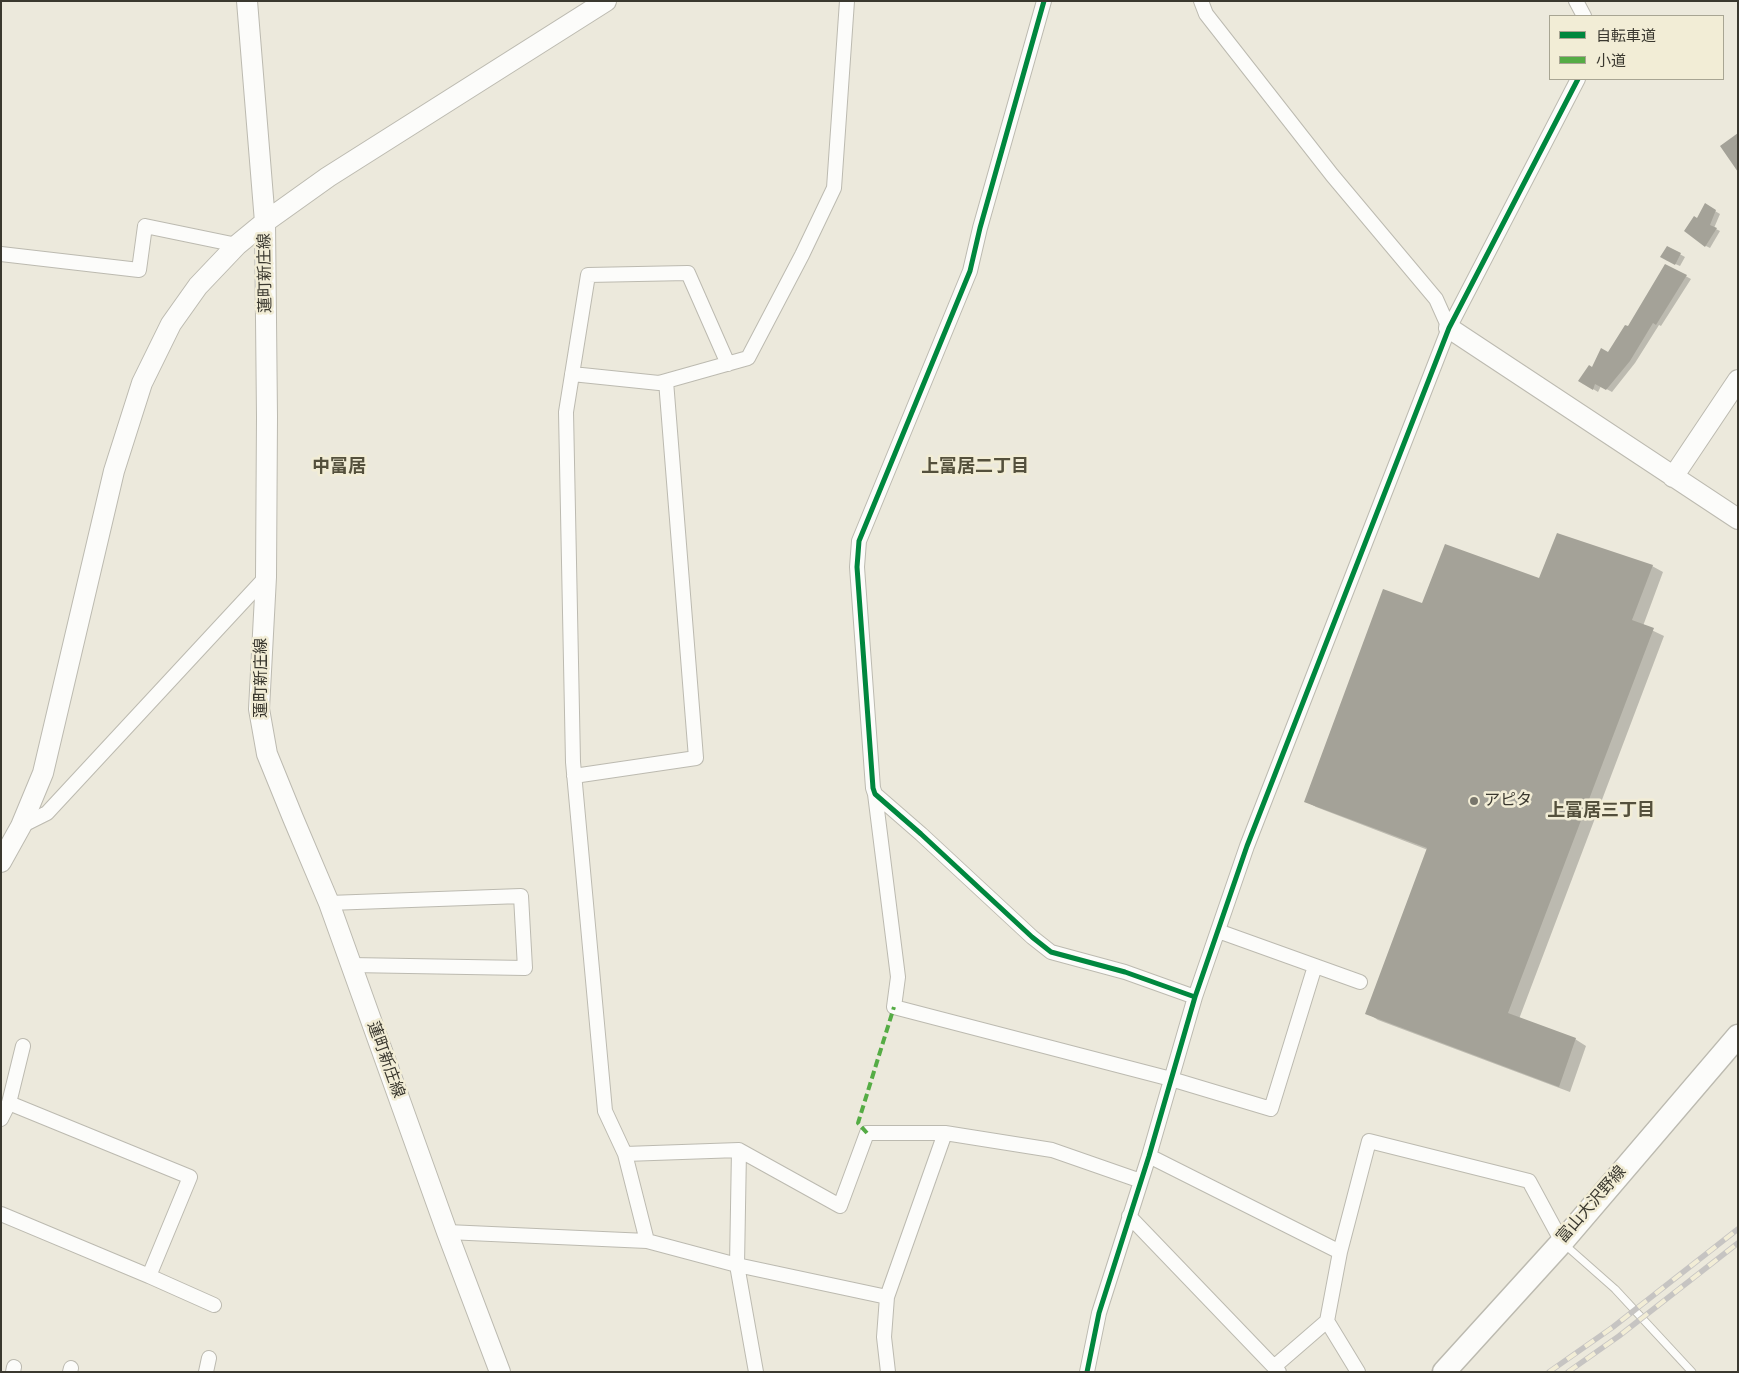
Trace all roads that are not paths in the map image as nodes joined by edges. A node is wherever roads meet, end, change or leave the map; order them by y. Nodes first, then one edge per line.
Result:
1 (247, 1) edge
2 (606, 1) edge
3 (847, 1) edge
4 (1044, 1) edge
5 (1201, 1) edge
6 (1576, 1) edge
7 (1583, 15) edge
8 (1577, 80) edge
9 (265, 222) junction
10 (237, 245) junction
11 (1, 254) edge
12 (1448, 328) junction
13 (728, 364) junction
14 (572, 374) junction
15 (1738, 380) edge
16 (666, 381) junction
17 (1673, 477) junction
18 (1738, 519) edge
19 (266, 577) junction
20 (574, 776) junction
21 (874, 794) junction
22 (20, 826) junction
23 (4, 852) edge
24 (329, 904) junction
25 (1218, 932) junction
26 (351, 965) junction
27 (1315, 966) junction
28 (1360, 982) dead end
29 (1195, 997) junction
30 (1738, 1036) edge
31 (23, 1046) dead end
32 (1172, 1079) junction
33 (9, 1103) junction
34 (1, 1119) edge
35 (945, 1133) junction
36 (739, 1150) junction
37 (625, 1154) junction
38 (1149, 1156) junction
39 (1141, 1181) junction
40 (1, 1214) edge
41 (1129, 1216) junction
42 (446, 1232) junction
43 (647, 1241) junction
44 (1562, 1242) junction
45 (1340, 1252) junction
46 (737, 1265) junction
47 (149, 1276) junction
48 (887, 1297) junction
49 (214, 1305) dead end
50 (1327, 1321) junction
51 (1277, 1369) edge
52 (500, 1372) edge
53 (756, 1372) edge
54 (888, 1372) edge
55 (1087, 1372) edge
56 (1358, 1372) edge
57 (1444, 1372) edge
58 (1692, 1372) edge

1 - 9 street, 蓮町新庄線
2 - 9 street
3 - 13 street
4 - 21 street
5 - 12 street
6 - 7 street
8 - 12 street
9 - 10 street
9 - 19 street, 蓮町新庄線
10 - 11 street
10 - 22 street
12 - 17 street
12 - 25 street
13 - 14 street
13 - 16 street
14 - 16 street
14 - 20 street
15 - 17 street
16 - 20 street
17 - 18 street
19 - 22 street
19 - 24 street, 蓮町新庄線
20 - 37 street
21 - 29 street
21 - 32 street
22 - 23 street
24 - 26 street, 蓮町新庄線
24 - 26 street
25 - 27 street
25 - 29 street
26 - 42 street, 蓮町新庄線
27 - 28 street
27 - 32 street
29 - 32 street
30 - 44 main road, 富山大沢野線
31 - 33 street
32 - 38 street
33 - 34 street
33 - 47 street
35 - 36 street
35 - 39 street
35 - 48 street
36 - 37 street
36 - 46 street
37 - 43 street
38 - 39 street
38 - 45 street
39 - 41 street
40 - 47 street
41 - 51 street
41 - 55 street
42 - 43 street
42 - 52 street, 蓮町新庄線
43 - 46 street
44 - 45 street
44 - 57 main road, 富山大沢野線
44 - 58 lane
45 - 50 street
46 - 48 street
46 - 53 street
47 - 49 street
48 - 54 street
50 - 51 street
50 - 56 street

